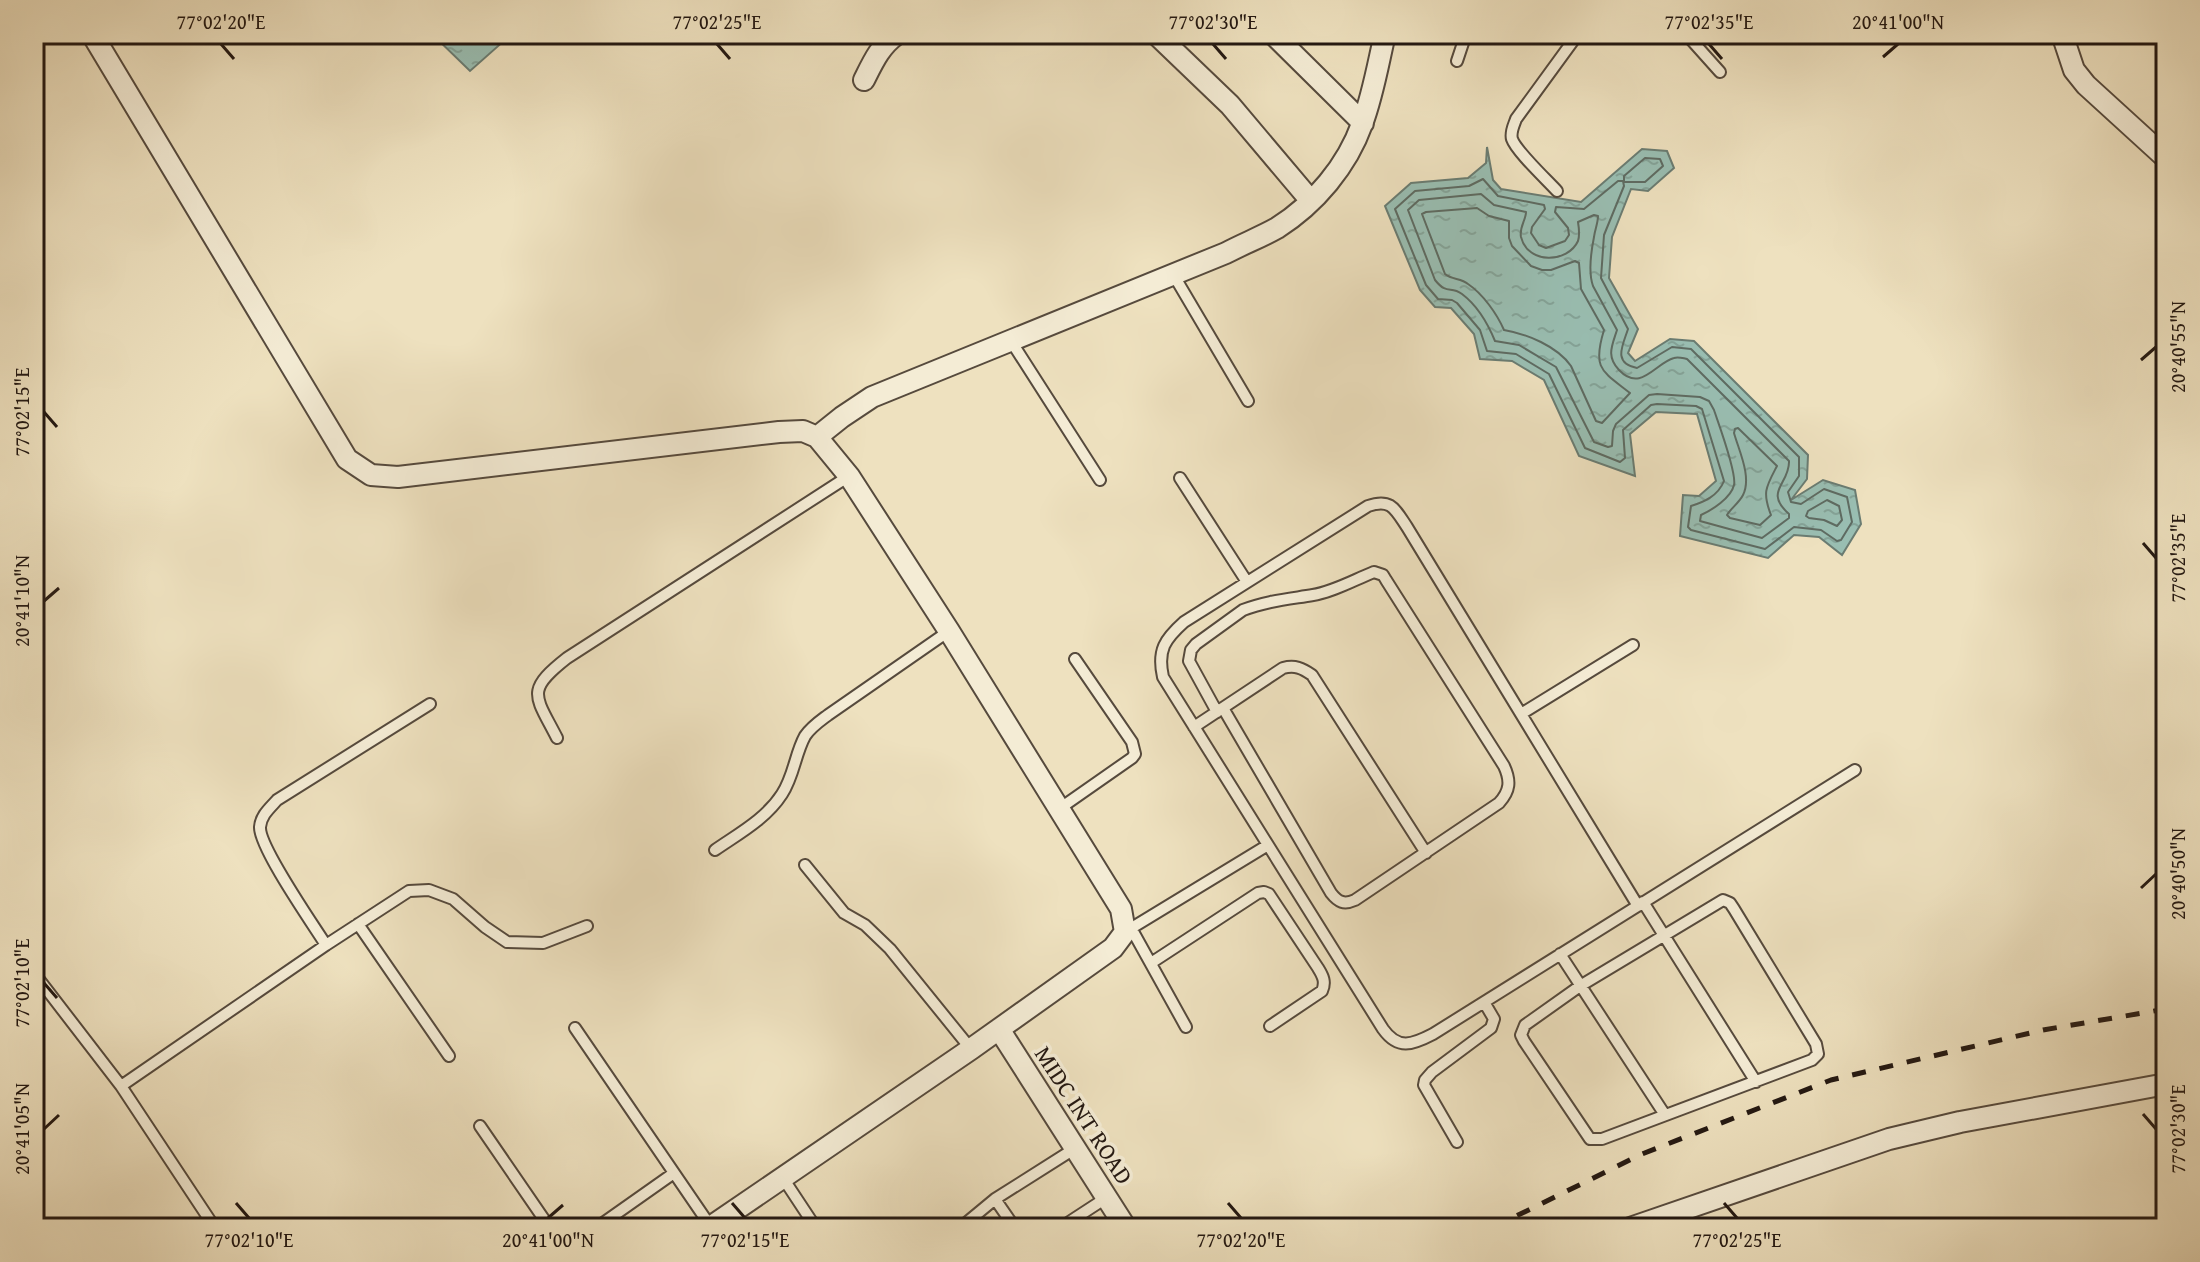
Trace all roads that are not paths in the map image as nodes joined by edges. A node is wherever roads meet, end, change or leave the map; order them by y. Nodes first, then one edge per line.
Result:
1 (92, 34) edge
2 (897, 34) edge
3 (1156, 34) edge
4 (1273, 34) edge
5 (1466, 34) edge
6 (1578, 34) edge
7 (1686, 34) edge
8 (2062, 34) edge
9 (1382, 36) edge
10 (1457, 61) dead end
11 (1720, 72) dead end
12 (864, 80) dead end
13 (1363, 123) junction
14 (2166, 158) edge
15 (1557, 191) dead end
16 (1311, 201) junction
17 (1173, 274) junction
18 (1011, 341) junction
19 (1248, 401) dead end
20 (817, 437) junction
21 (849, 476) junction
22 (1180, 478) dead end
23 (1100, 480) dead end
24 (1247, 582) junction
25 (949, 631) junction
26 (1633, 645) dead end
27 (1075, 659) dead end
28 (430, 704) dead end
29 (1220, 710) junction
30 (1521, 714) junction
31 (1194, 727) junction
32 (557, 738) dead end
33 (1855, 770) dead end
34 (1059, 809) junction
35 (1268, 845) junction
36 (715, 850) dead end
37 (1426, 853) junction
38 (805, 865) dead end
39 (1641, 904) junction
40 (358, 924) junction
41 (587, 926) dead end
42 (1128, 930) junction
43 (1664, 935) junction
44 (326, 945) junction
45 (1560, 954) junction
46 (1151, 963) junction
47 (34, 973) edge
48 (1580, 986) junction
49 (1484, 1002) junction
50 (1270, 1026) dead end
51 (1186, 1027) dead end
52 (575, 1028) dead end
53 (999, 1029) junction
54 (971, 1049) junction
55 (449, 1056) dead end
56 (1756, 1082) junction
57 (2166, 1084) edge
58 (121, 1086) junction
59 (1665, 1115) junction
60 (480, 1126) dead end
61 (1457, 1142) dead end
62 (1074, 1149) junction
63 (674, 1173) junction
64 (783, 1178) junction
65 (1106, 1198) junction
66 (995, 1199) junction
67 (718, 1225) edge
68 (215, 1228) edge
69 (550, 1228) edge
70 (596, 1228) edge
71 (816, 1228) edge
72 (960, 1228) edge
73 (1015, 1228) edge
74 (1060, 1228) edge
75 (1126, 1228) edge
76 (1630, 1228) edge

1 - 20 street
2 - 12 street
3 - 16 street
4 - 13 street
5 - 10 lane
6 - 15 lane
7 - 11 lane
8 - 14 street
9 - 13 street
13 - 16 street
16 - 17 street
17 - 18 street
17 - 19 lane
18 - 20 street
18 - 23 lane
20 - 21 street
21 - 25 street
21 - 32 lane
22 - 24 lane
24 - 30 lane
24 - 31 lane
25 - 34 street
25 - 36 lane
26 - 30 lane
27 - 34 lane
28 - 44 lane
29 - 31 lane
29 - 37 lane
29 - 37 lane
29 - 37 lane
30 - 39 lane
31 - 35 lane
33 - 39 lane
34 - 42 street
35 - 42 lane
35 - 49 lane
38 - 54 lane
39 - 43 lane
39 - 45 lane
40 - 41 lane
40 - 44 lane
40 - 55 lane
42 - 46 lane
42 - 53 street
43 - 48 lane
43 - 56 lane
43 - 56 lane
44 - 58 lane
45 - 48 lane
45 - 49 lane
46 - 50 lane
46 - 51 lane
47 - 58 lane
48 - 59 lane
48 - 59 lane
49 - 61 lane
52 - 63 lane
53 - 54 street
53 - 62 street, MIDC INT ROAD
54 - 64 street
56 - 59 lane
57 - 76 street
58 - 68 lane
60 - 69 lane
62 - 65 street, MIDC INT ROAD
62 - 66 lane
63 - 67 lane
63 - 70 lane
64 - 67 street
64 - 71 lane
65 - 74 lane
65 - 75 street, MIDC INT ROAD
66 - 72 lane
66 - 73 lane

